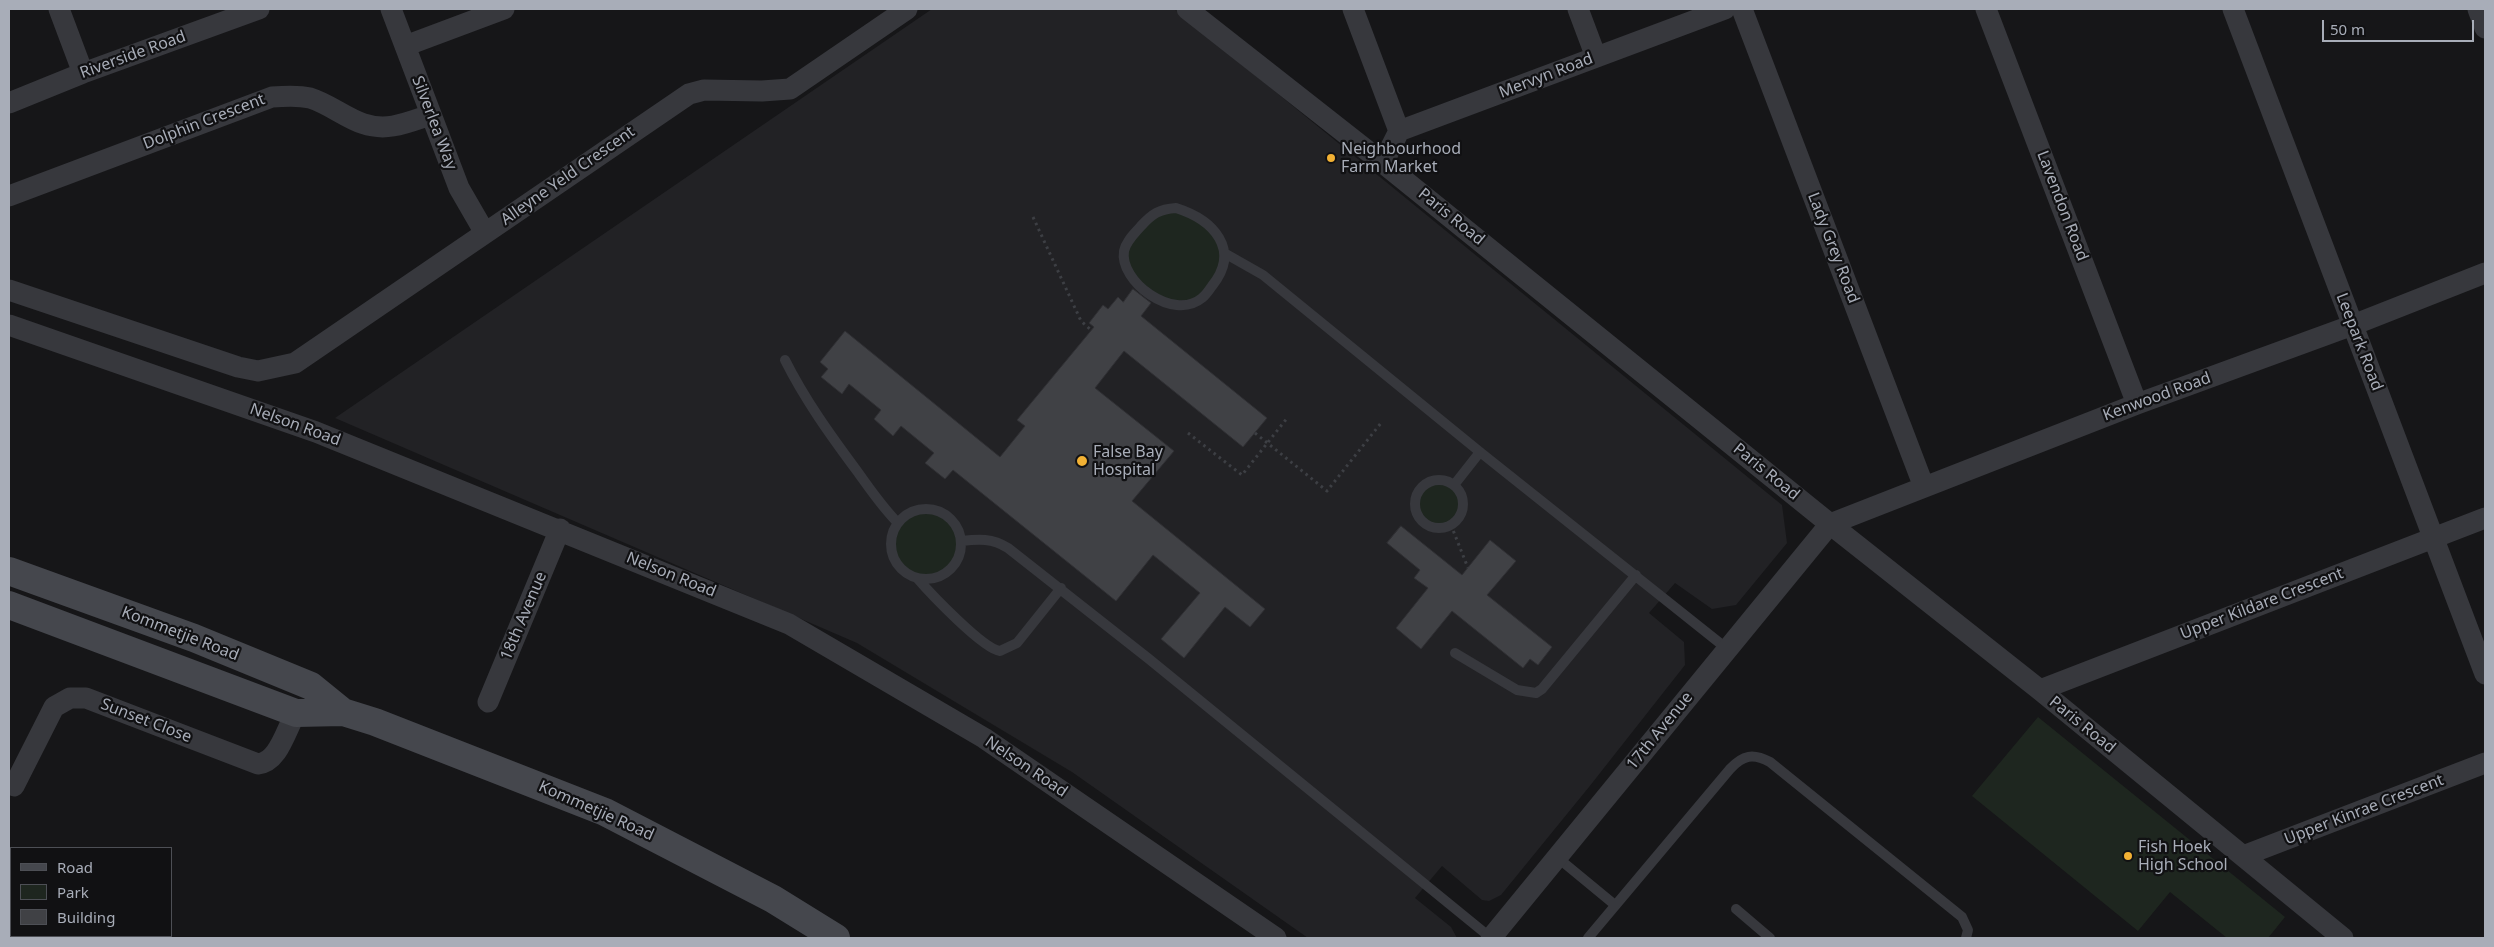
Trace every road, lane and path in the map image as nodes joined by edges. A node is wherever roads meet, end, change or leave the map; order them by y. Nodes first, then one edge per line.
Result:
1 (59, 9) edge
2 (259, 9) edge
3 (391, 9) edge
4 (504, 9) edge
5 (907, 9) edge
6 (1187, 9) edge
7 (1353, 9) edge
8 (1578, 9) edge
9 (1725, 9) edge
10 (1742, 9) edge
11 (1986, 9) edge
12 (2233, 9) edge
13 (2478, 9) edge
14 (2485, 28) edge
15 (405, 46) junction
16 (1596, 57) junction
17 (83, 73) junction
18 (9, 103) edge
19 (430, 115) junction
20 (1399, 131) junction
21 (1383, 163) junction
22 (9, 196) edge
23 (1033, 217) dead end
24 (485, 233) junction
25 (1226, 254) junction
26 (2485, 274) edge
27 (9, 290) edge
28 (9, 325) edge
29 (2353, 325) junction
30 (1091, 330) dead end
31 (785, 360) dead end
32 (2137, 404) junction
33 (1288, 417) dead end
34 (1381, 423) dead end
35 (1188, 433) dead end
36 (1255, 433) dead end
37 (1268, 443) junction
38 (1480, 452) junction
39 (1454, 485) junction
40 (1924, 487) junction
41 (2485, 518) edge
42 (898, 523) junction
43 (1830, 524) junction
44 (1451, 525) junction
45 (560, 529) junction
46 (2433, 538) junction
47 (961, 541) junction
48 (1468, 568) dead end
49 (9, 571) edge
50 (1636, 575) junction
51 (917, 578) junction
52 (1061, 588) junction
53 (9, 605) edge
54 (1726, 648) junction
55 (1455, 653) dead end
56 (2485, 674) edge
57 (2040, 690) junction
58 (488, 702) dead end
59 (343, 712) junction
60 (296, 713) junction
61 (2485, 763) edge
62 (14, 786) dead end
63 (2243, 856) junction
64 (1558, 858) junction
65 (1615, 905) junction
66 (1736, 909) dead end
67 (836, 938) edge
68 (1276, 938) edge
69 (1491, 938) edge
70 (1588, 938) edge
71 (1770, 938) edge
72 (1966, 938) edge
73 (2343, 938) edge

1 - 17 street
2 - 17 street, Riverside Road
3 - 15 street, Silverlea Way
4 - 15 street
5 - 24 street, Alleyne Yeld Crescent
6 - 21 street, Paris Road
7 - 20 street
8 - 16 street
9 - 16 street, Mervyn Road
10 - 40 street, Lady Grey Road
11 - 32 street, Lavendon Road
12 - 29 street, Leepark Road
13 - 14 street
15 - 19 street, Silverlea Way
16 - 20 street, Mervyn Road
17 - 18 street, Riverside Road
19 - 22 street, Dolphin Crescent
19 - 24 street, Silverlea Way
20 - 21 street
21 - 43 street, Paris Road
23 - 30 path
24 - 27 street, Alleyne Yeld Crescent
25 - 25 lane
25 - 38 lane
26 - 29 street, Kenwood Road
28 - 45 street, Nelson Road
29 - 32 street, Kenwood Road
29 - 46 street, Leepark Road
31 - 42 lane
32 - 40 street, Kenwood Road
33 - 37 path
34 - 37 path
35 - 37 path
36 - 37 path
38 - 39 lane
38 - 50 lane
39 - 44 lane
39 - 44 lane
40 - 43 street, Kenwood Road
41 - 46 street, Upper Kildare Crescent
42 - 47 lane
42 - 51 lane
43 - 54 street, 17th Avenue
43 - 57 street, Paris Road
44 - 48 path
45 - 58 street, 18th Avenue
45 - 68 street, Nelson Road
46 - 56 street, Leepark Road
46 - 57 street, Upper Kildare Crescent
47 - 51 lane
47 - 52 lane
49 - 59 main road, Kommetjie Road
50 - 54 lane
50 - 55 lane
51 - 52 lane
52 - 69 lane
53 - 60 main road, Kommetjie Road
54 - 64 street, 17th Avenue
57 - 63 street, Paris Road
59 - 60 main road, Kommetjie Road
59 - 67 main road, Kommetjie Road
60 - 62 street, Sunset Close
61 - 63 street, Upper Kinrae Crescent
63 - 73 street, Paris Road
64 - 65 lane
64 - 69 street, 17th Avenue
65 - 70 lane
65 - 72 lane
66 - 71 lane

